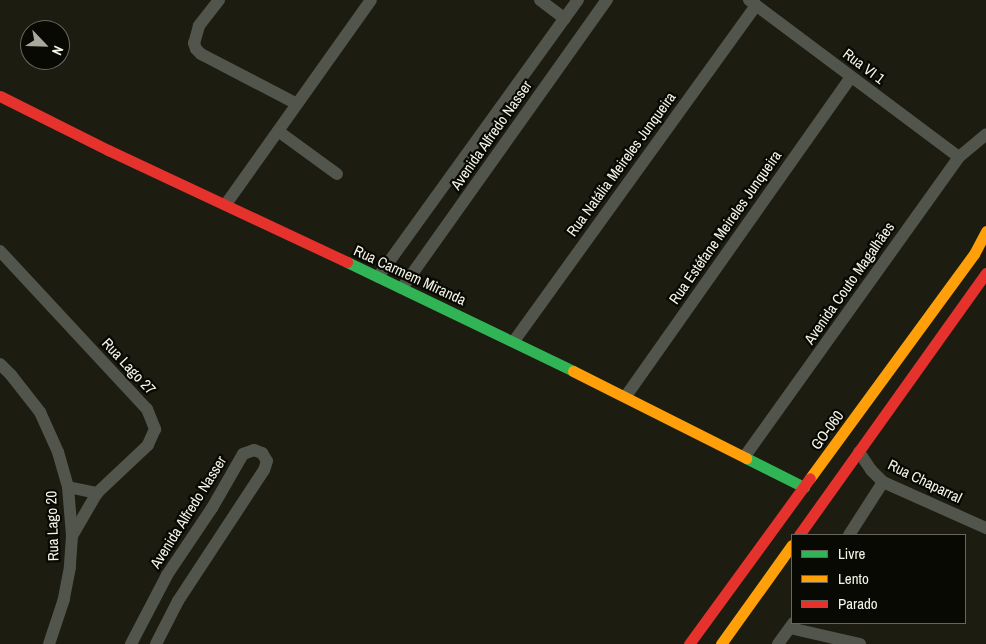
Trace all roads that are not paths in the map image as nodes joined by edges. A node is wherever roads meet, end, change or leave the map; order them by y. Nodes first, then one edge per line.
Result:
1 (219, 0) edge
2 (371, 0) edge
3 (540, 0) edge
4 (578, 0) edge
5 (607, 0) edge
6 (752, 2) edge
7 (565, 18) junction
8 (851, 77) junction
9 (0, 96) edge
10 (297, 104) junction
11 (278, 130) junction
12 (986, 134) edge
13 (958, 158) junction
14 (337, 174) dead end
15 (226, 204) junction
16 (986, 231) edge
17 (0, 251) edge
18 (986, 273) edge
19 (378, 277) junction
20 (402, 288) junction
21 (514, 341) junction
22 (0, 364) edge
23 (626, 396) junction
24 (858, 452) junction
25 (745, 456) junction
26 (883, 482) junction
27 (68, 486) junction
28 (804, 487) junction
29 (98, 493) junction
30 (986, 528) edge
31 (800, 534) edge
32 (850, 534) edge
33 (72, 536) junction
34 (791, 546) edge
35 (791, 625) edge
36 (49, 644) edge
37 (131, 644) edge
38 (156, 644) edge
39 (689, 644) edge
40 (721, 644) edge
41 (778, 644) edge
42 (860, 644) edge

1 - 10 street
2 - 10 street
3 - 7 street
4 - 7 street, Avenida Alfredo Nasser
5 - 20 street, Avenida Alfredo Nasser
6 - 8 street, Rua VI 1
6 - 21 street, Rua Natália Meireles Junqueira
7 - 19 street, Avenida Alfredo Nasser
8 - 13 street, Rua VI 1
8 - 23 street, Rua Estéfane Meireles Junqueira
9 - 15 main road, Rua Carmem Miranda
10 - 11 street
11 - 14 street
11 - 15 street
12 - 13 street, Avenida Couto Magalhães
13 - 25 street, Avenida Couto Magalhães
15 - 19 main road, Rua Carmem Miranda
16 - 28 main road, GO-060 / GO-060
17 - 29 street, Rua Lago 27
18 - 24 main road
19 - 20 main road, Rua Carmem Miranda
20 - 21 main road, Rua Carmem Miranda
21 - 23 main road, Rua Carmem Miranda
22 - 27 street, Rua Lago 20
23 - 25 main road, Rua Carmem Miranda
24 - 26 street, Rua Chaparral
24 - 31 main road
25 - 28 main road, Rua Carmem Miranda
26 - 30 street, Rua Chaparral
26 - 32 street
27 - 29 street
27 - 33 street, Rua Lago 20
28 - 39 main road, GO-060 / GO-060
29 - 33 street, Rua Lago 27
33 - 36 street, Rua Lago 20
34 - 40 main road
35 - 41 street
35 - 42 street
37 - 38 street, Avenida Alfredo Nasser

